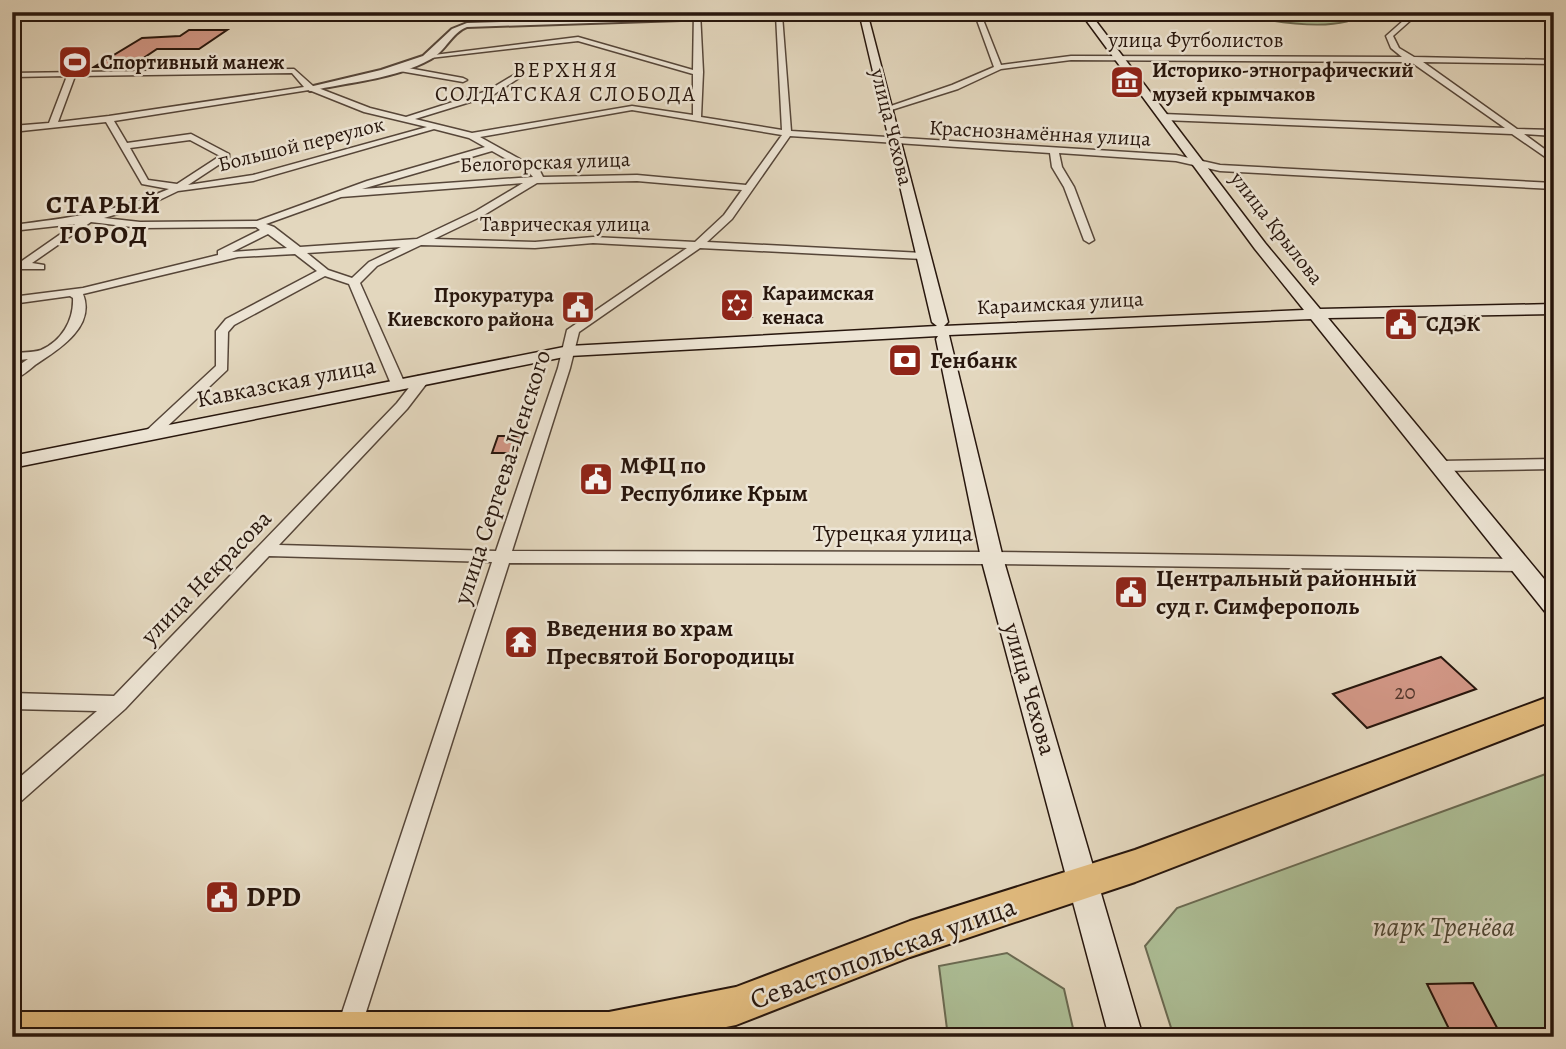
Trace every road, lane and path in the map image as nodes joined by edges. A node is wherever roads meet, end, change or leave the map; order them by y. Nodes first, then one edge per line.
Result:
1 (484, 12) edge
2 (907, 12) edge
3 (920, 12) edge
4 (977, 12) edge
5 (1084, 12) edge
6 (1416, 12) edge
7 (1543, 12) edge
8 (828, 13) edge
9 (864, 13) edge
10 (698, 15) edge
11 (779, 15) junction
12 (1554, 18) edge
13 (479, 24) junction
14 (430, 57) junction
15 (1117, 57) junction
16 (1413, 60) junction
17 (1543, 62) junction
18 (1554, 62) edge
19 (999, 66) junction
20 (397, 68) junction
21 (1554, 69) edge
22 (699, 72) junction
23 (72, 74) junction
24 (519, 74) dead end
25 (12, 75) edge
26 (463, 80) dead end
27 (310, 88) junction
28 (888, 110) junction
29 (697, 117) junction
30 (1163, 117) junction
31 (109, 119) junction
32 (402, 121) junction
33 (52, 125) junction
34 (436, 128) junction
35 (12, 129) edge
36 (1512, 131) junction
37 (787, 133) junction
38 (1554, 133) edge
39 (472, 136) junction
40 (897, 142) junction
41 (125, 146) junction
42 (492, 148) junction
43 (1054, 151) junction
44 (1554, 160) edge
45 (1199, 163) junction
46 (534, 181) junction
47 (1554, 187) edge
48 (176, 188) junction
49 (750, 188) junction
50 (341, 194) junction
51 (89, 219) junction
52 (264, 226) junction
53 (12, 228) edge
54 (1089, 240) dead end
55 (421, 242) junction
56 (698, 245) junction
57 (295, 250) junction
58 (923, 256) junction
59 (209, 260) junction
60 (18, 265) edge
61 (40, 267) dead end
62 (324, 272) junction
63 (354, 282) junction
64 (72, 293) junction
65 (12, 301) edge
66 (1554, 309) edge
67 (1316, 314) junction
68 (569, 351) junction
69 (41, 354) junction
70 (12, 357) edge
71 (12, 376) edge
72 (423, 379) junction
73 (398, 384) junction
74 (151, 434) junction
75 (12, 462) edge
76 (1554, 464) edge
77 (1441, 466) junction
78 (266, 550) junction
79 (502, 556) junction
80 (992, 558) junction
81 (1520, 565) junction
82 (1554, 607) edge
83 (12, 701) edge
84 (118, 704) junction
85 (1554, 707) edge
86 (12, 797) edge
87 (1083, 885) junction
88 (12, 1031) edge
89 (348, 1031) junction
90 (1126, 1037) edge

1 - 13 street
2 - 3 street
2 - 9 street
4 - 19 street
5 - 15 main road, улица Крылова
6 - 16 street
7 - 12 street
8 - 9 street
8 - 11 street
9 - 28 main road, улица Чехова
10 - 11 street
10 - 13 street
10 - 22 street
11 - 37 street
13 - 14 street
14 - 20 street
14 - 22 street
15 - 16 street, улица Футболистов
15 - 19 street, улица Футболистов
15 - 30 main road, улица Крылова
16 - 17 street, улица Футболистов
16 - 36 street
17 - 18 street, улица Футболистов
17 - 21 street
19 - 28 street, улица Футболистов
20 - 26 street
20 - 27 street
22 - 29 street
23 - 25 street, Краснознамённая улица
23 - 27 street, Краснознамённая улица
23 - 33 street
24 - 32 street
27 - 31 street
27 - 32 street, Краснознамённая улица
28 - 40 main road, улица Чехова
29 - 37 street, Краснознамённая улица
29 - 39 street, Краснознамённая улица
30 - 36 street
30 - 45 main road, улица Крылова
31 - 33 street
31 - 41 street
32 - 34 street, Краснознамённая улица
33 - 35 street
34 - 39 street, Краснознамённая улица
34 - 48 street, Большой переулок
36 - 38 street
36 - 44 street
37 - 40 street, Краснознамённая улица
37 - 49 street, улица Сергеева-Ценского
39 - 42 street
40 - 43 street, Краснознамённая улица
40 - 58 main road, улица Чехова
41 - 48 street
41 - 48 street
42 - 46 street
42 - 50 street
43 - 45 street, Краснознамённая улица
43 - 54 street
45 - 47 street, Краснознамённая улица
45 - 67 main road, улица Крылова
46 - 49 street, Белогорская улица
46 - 50 street, Белогорская улица
46 - 55 street
48 - 51 street
49 - 56 street, улица Сергеева-Ценского
50 - 52 street
51 - 52 street
51 - 53 street
51 - 60 street
52 - 57 street
52 - 59 street, Таврическая улица
55 - 56 street, Таврическая улица
55 - 57 street, Таврическая улица
55 - 63 street
56 - 58 street, Таврическая улица
56 - 68 street, улица Сергеева-Ценского
57 - 59 street, Таврическая улица
57 - 62 street
58 - 80 main road, улица Чехова
59 - 64 street, Таврическая улица
60 - 61 street
62 - 63 street
62 - 74 street
63 - 73 street
64 - 65 street, Таврическая улица
64 - 69 street
66 - 67 main road, Караимская улица
67 - 68 main road, Караимская улица
67 - 77 main road, улица Крылова
68 - 72 main road, Кавказская улица
68 - 79 street, улица Сергеева-Ценского
69 - 70 street
69 - 71 street
72 - 73 main road, Кавказская улица
72 - 78 street, улица Некрасова
73 - 74 main road, Кавказская улица
74 - 75 main road, Кавказская улица
76 - 77 street
77 - 81 main road, улица Крылова
78 - 79 street, Турецкая улица
78 - 84 street, улица Некрасова
79 - 80 street, Турецкая улица
79 - 89 street, улица Сергеева-Ценского
80 - 81 street, Турецкая улица
80 - 87 main road, улица Чехова
81 - 82 main road, улица Крылова
83 - 84 street
84 - 86 street, улица Некрасова
85 - 87 main road, Севастопольская улица
87 - 89 main road, Севастопольская улица
87 - 90 main road, улица Чехова
88 - 89 main road, Севастопольская улица

